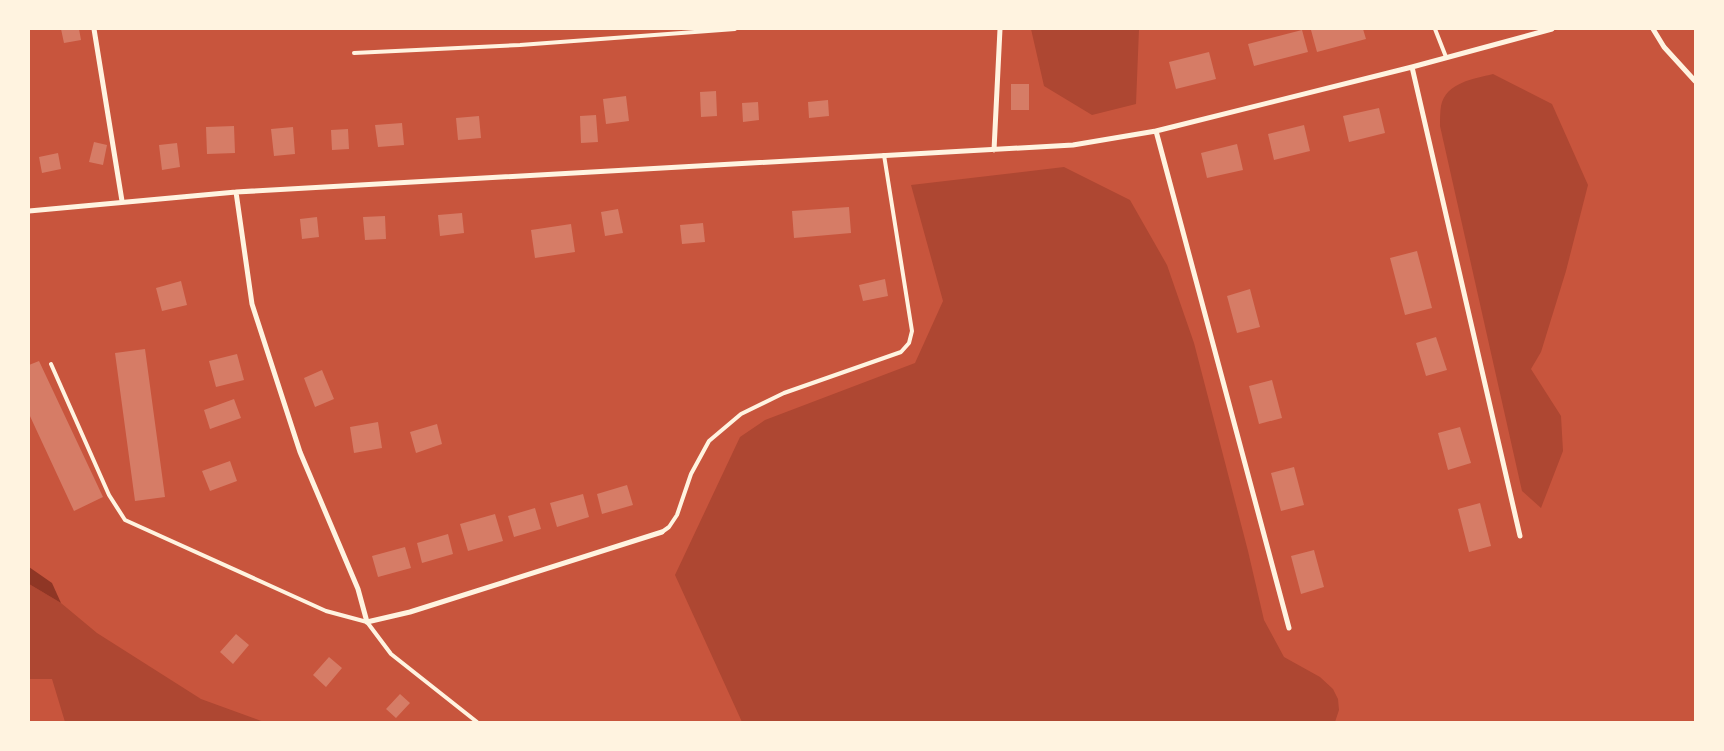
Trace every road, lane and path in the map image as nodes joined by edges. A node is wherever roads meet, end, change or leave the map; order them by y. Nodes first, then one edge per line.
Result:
1 (94, 29) edge
2 (735, 29) edge
3 (1000, 29) edge
4 (1435, 29) edge
5 (1552, 29) edge
6 (1653, 29) edge
7 (1540, 30) edge
8 (354, 53) dead end
9 (1446, 57) junction
10 (1412, 67) junction
11 (1695, 81) edge
12 (1156, 131) junction
13 (994, 150) junction
14 (884, 155) junction
15 (236, 192) junction
16 (122, 202) junction
17 (29, 211) edge
18 (50, 364) dead end
19 (662, 532) joint
20 (1520, 536) dead end
21 (366, 622) junction
22 (1289, 628) dead end
23 (477, 722) edge

1 - 16 street
2 - 8 lane
3 - 13 street
4 - 9 lane
5 - 7 street
6 - 11 street
7 - 9 street
9 - 10 street
10 - 12 street
10 - 20 street
12 - 13 street
12 - 22 street
13 - 14 street
14 - 15 street
14 - 19 lane
15 - 16 street
15 - 21 street
16 - 17 street
18 - 21 lane
19 - 21 street
21 - 23 lane

